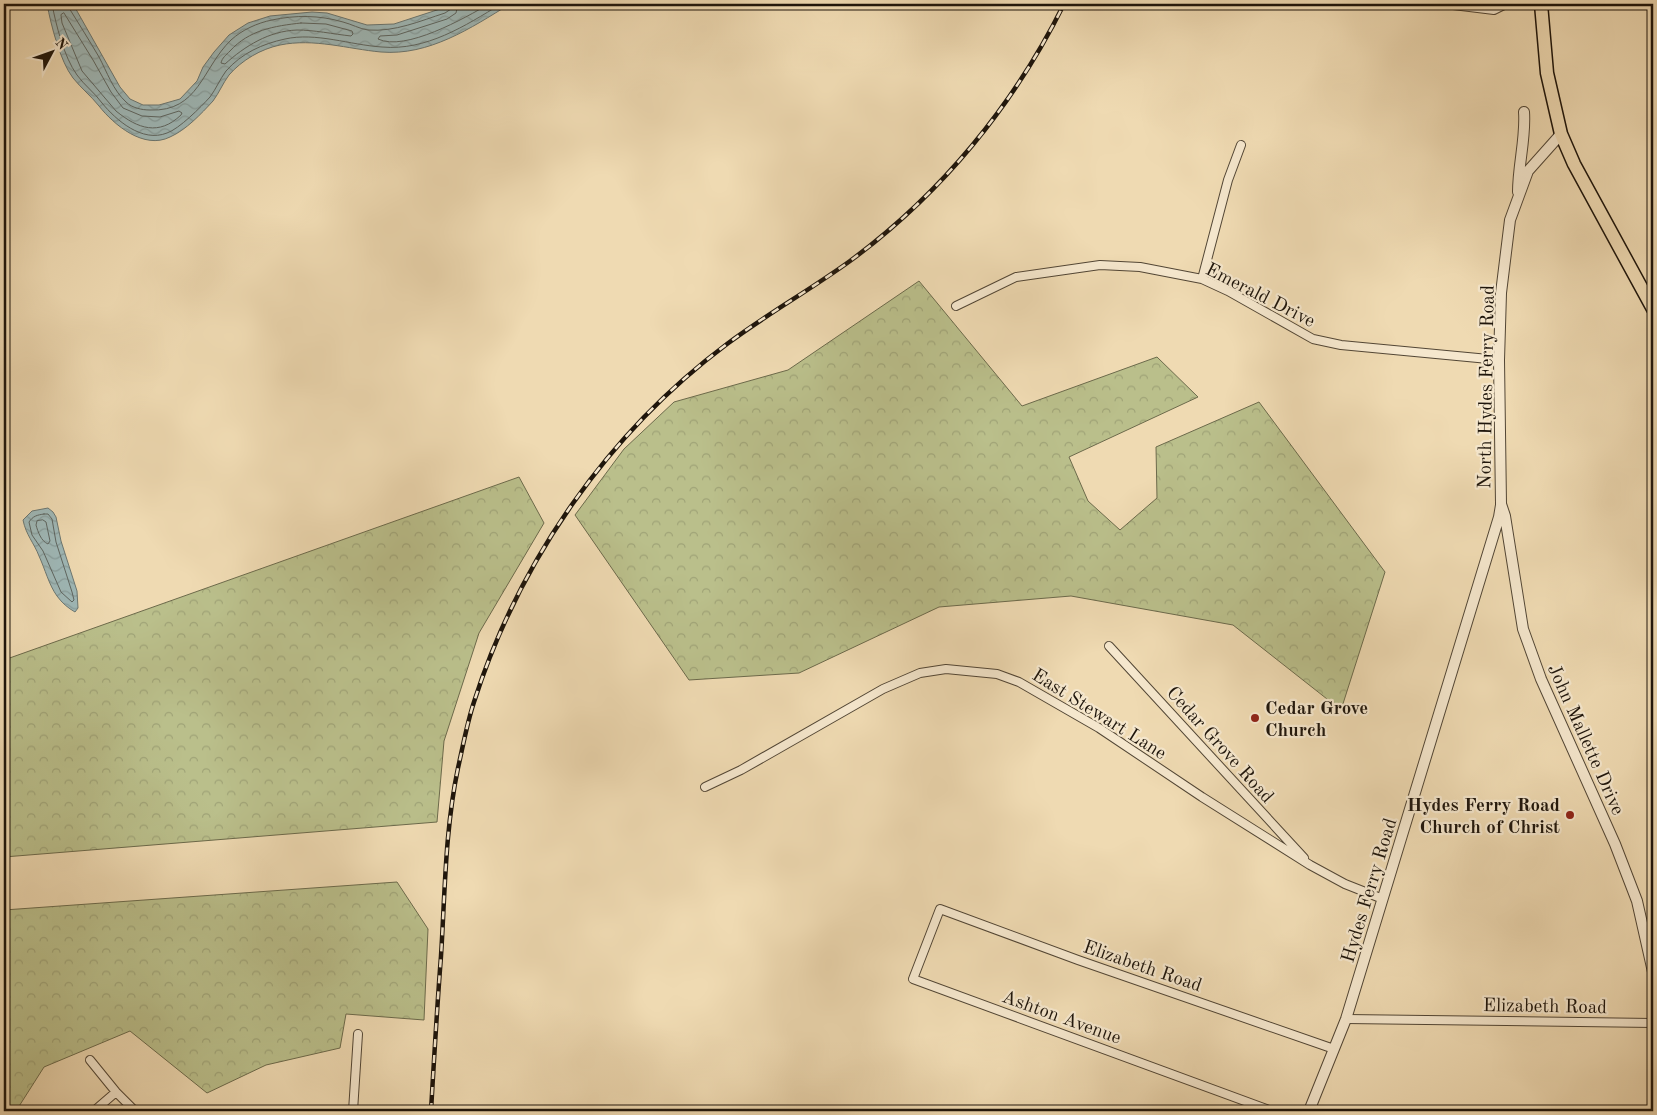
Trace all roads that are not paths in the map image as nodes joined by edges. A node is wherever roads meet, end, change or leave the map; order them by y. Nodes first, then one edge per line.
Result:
1 (1446, 4) edge
2 (1506, 4) edge
3 (1541, 4) edge
4 (1524, 112) dead end
5 (1561, 134) junction
6 (1241, 145) dead end
7 (1517, 200) junction
8 (1202, 279) junction
9 (956, 306) dead end
10 (1653, 309) edge
11 (1499, 360) junction
12 (1501, 504) junction
13 (1505, 516) joint
14 (1109, 646) dead end
15 (705, 788) dead end
16 (1310, 865) junction
17 (1383, 900) junction
18 (942, 910) joint
19 (1653, 972) edge
20 (1346, 1019) junction
21 (1653, 1022) edge
22 (358, 1034) dead end
23 (1334, 1049) junction
24 (90, 1060) dead end
25 (116, 1092) junction
26 (94, 1111) edge
27 (135, 1111) edge
28 (353, 1111) edge
29 (1272, 1111) edge
30 (1309, 1111) edge

1 - 2 street
3 - 5 main road
4 - 7 street, North Hydes Ferry Road
5 - 7 street, North Hydes Ferry Road
5 - 10 main road
6 - 8 street
7 - 11 street, North Hydes Ferry Road
8 - 9 street, Emerald Drive
8 - 11 street, Emerald Drive
11 - 12 street, North Hydes Ferry Road
12 - 13 street, North Hydes Ferry Road
12 - 17 street, Hydes Ferry Road
13 - 19 street, John Mallette Drive
14 - 16 street, Cedar Grove Road
15 - 16 street, East Stewart Lane
16 - 17 street, East Stewart Lane
17 - 20 street, Hydes Ferry Road
18 - 23 street, Elizabeth Road
18 - 29 street, Ashton Avenue
20 - 21 street, Elizabeth Road
20 - 23 street, Hydes Ferry Road
22 - 28 street
23 - 30 street, Hydes Ferry Road
24 - 25 street
25 - 26 street
25 - 27 street

